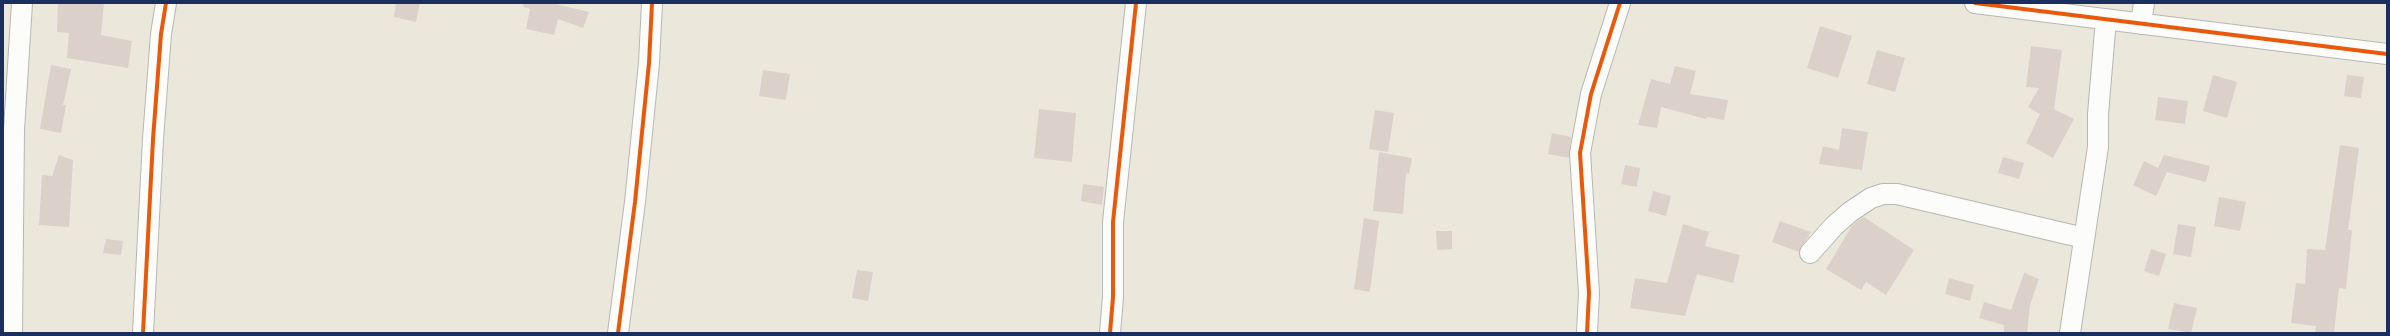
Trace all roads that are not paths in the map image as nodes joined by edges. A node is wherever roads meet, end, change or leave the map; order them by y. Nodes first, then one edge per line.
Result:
1 (22, 3) edge
2 (166, 3) edge
3 (652, 3) edge
4 (1136, 3) edge
5 (1620, 3) edge
6 (1975, 3) edge
7 (2144, 3) edge
8 (2106, 19) junction
9 (2142, 24) junction
10 (2387, 54) edge
11 (2084, 238) junction
12 (1810, 253) dead end
13 (12, 333) edge
14 (142, 333) edge
15 (618, 333) edge
16 (1110, 333) edge
17 (1587, 333) edge
18 (2070, 333) edge

1 - 13 street
2 - 14 street
3 - 15 street
4 - 16 street
5 - 17 street
6 - 8 street
7 - 9 street
8 - 9 street
8 - 11 street
9 - 10 street
11 - 12 street
11 - 18 street

